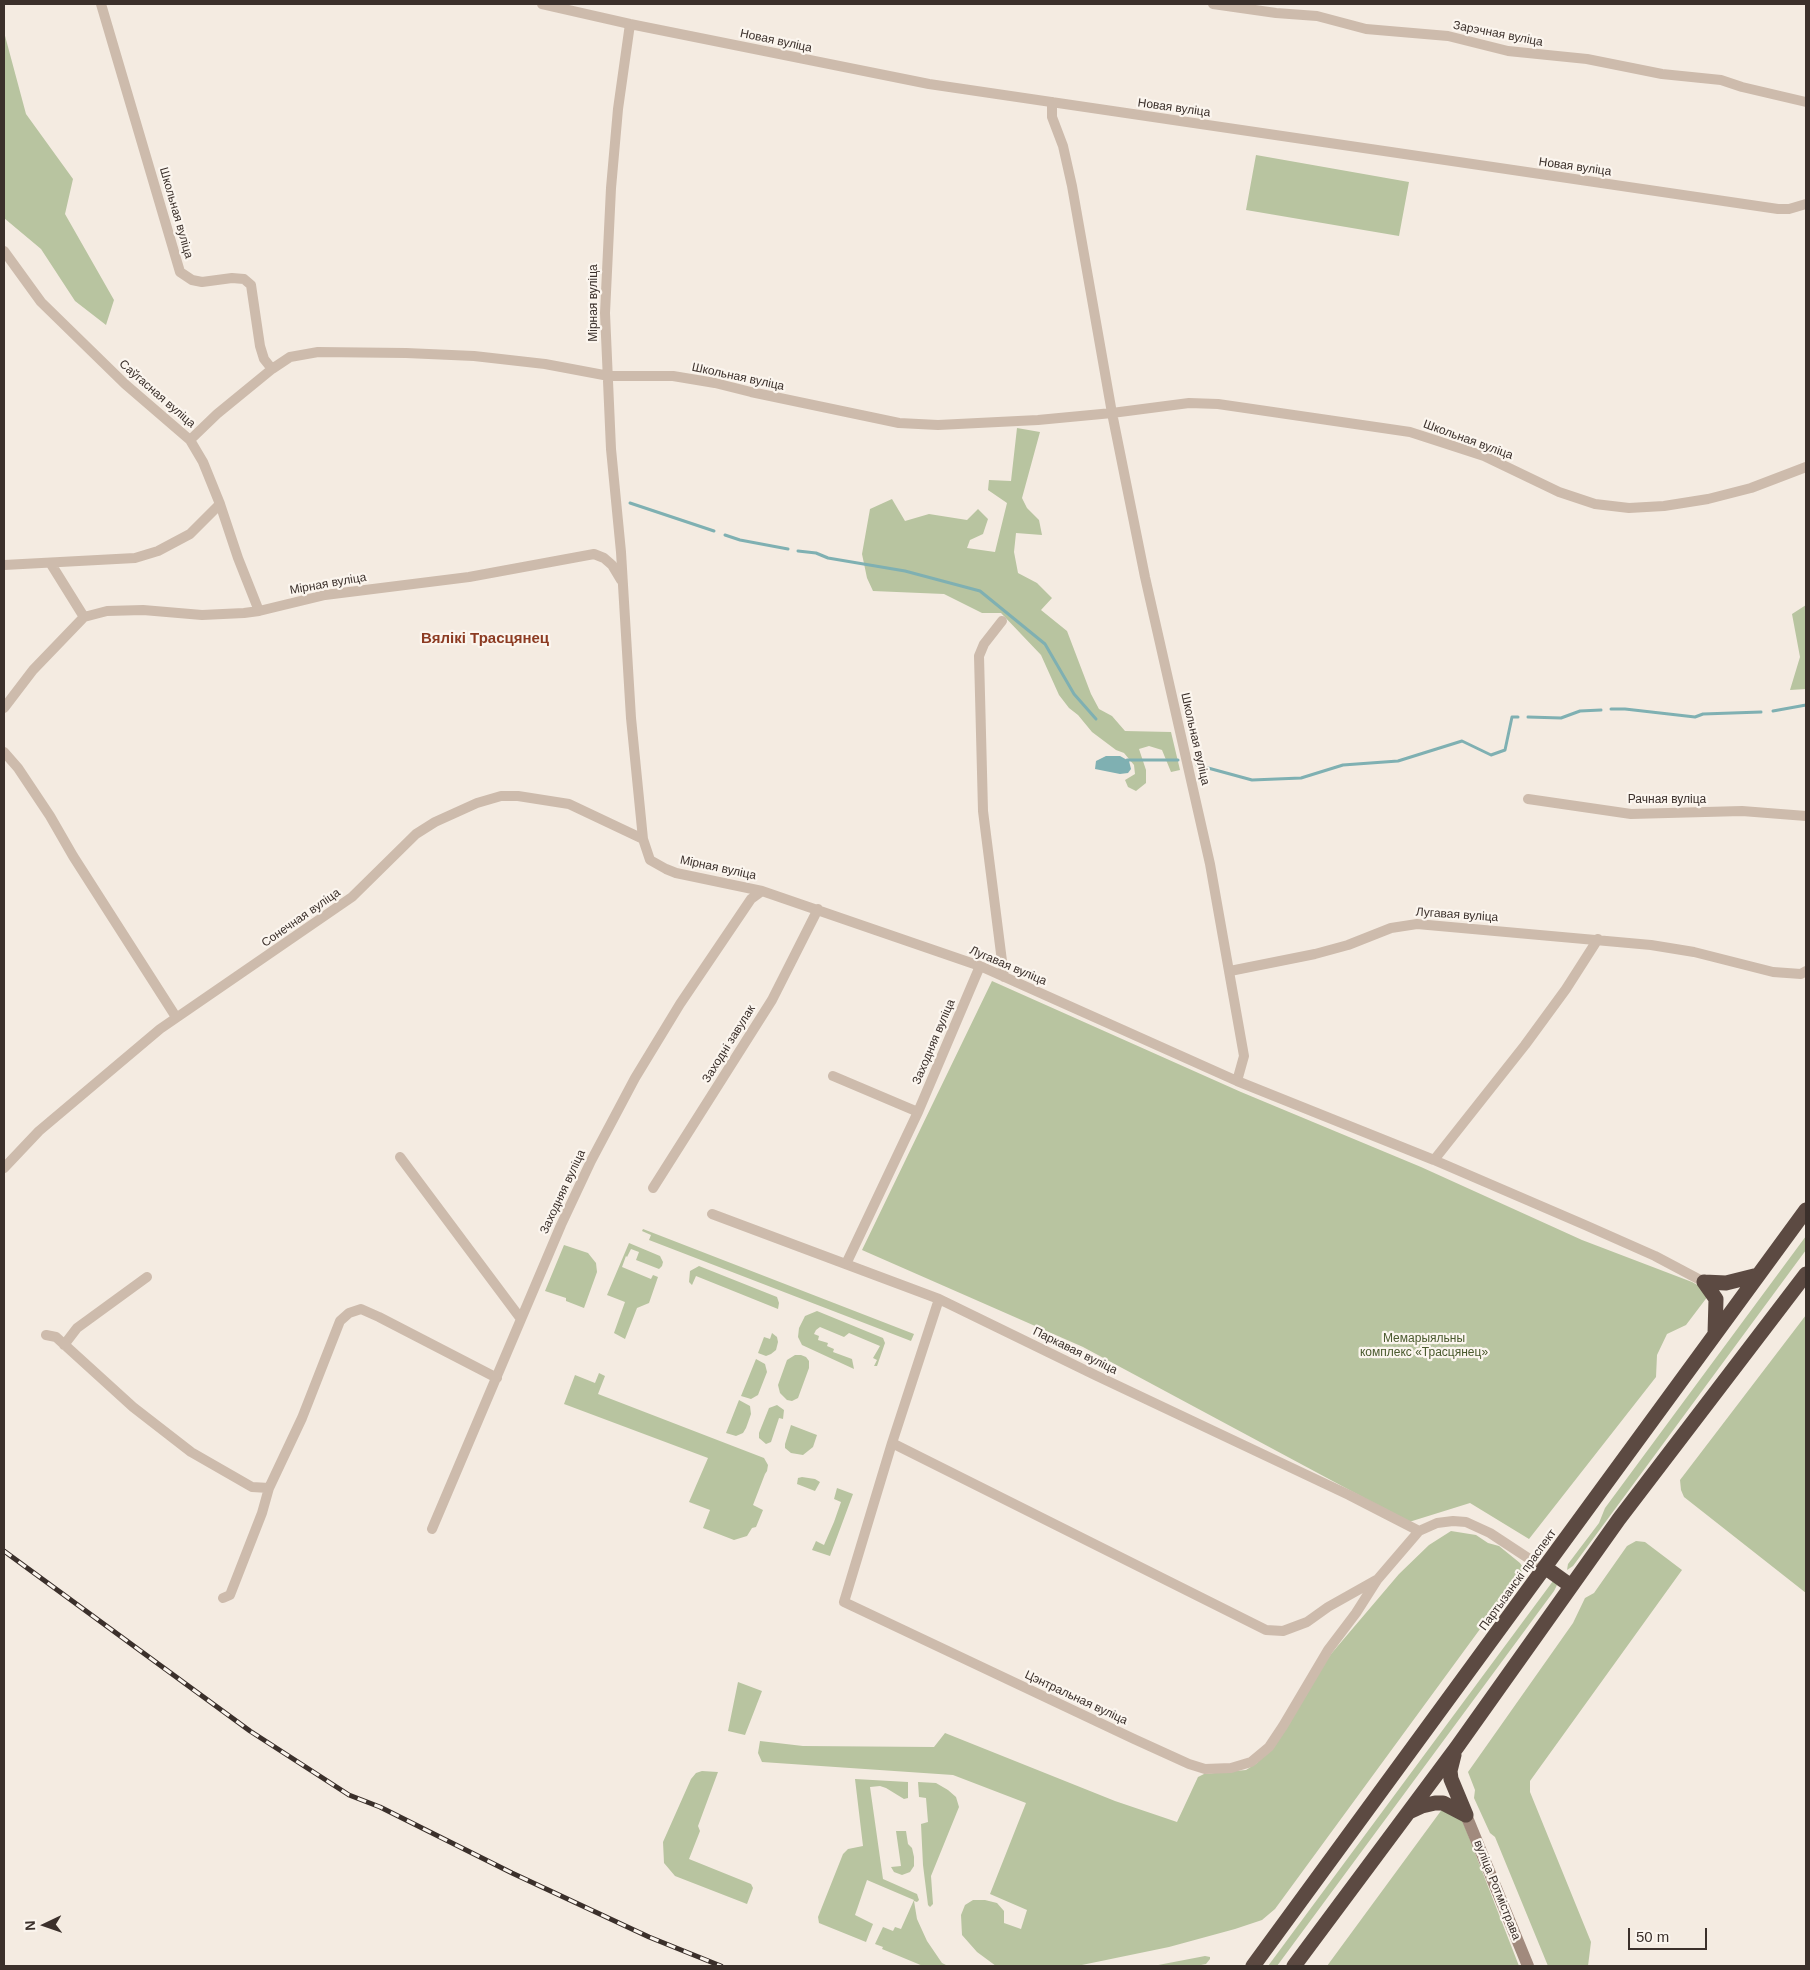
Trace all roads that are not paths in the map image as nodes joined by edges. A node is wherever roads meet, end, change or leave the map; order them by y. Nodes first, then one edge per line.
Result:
1 (101, 4) edge
2 (542, 4) edge
3 (1213, 4) edge
4 (630, 24) junction
5 (1052, 102) junction
6 (1806, 102) edge
7 (1806, 204) edge
8 (4, 251) edge
9 (272, 369) junction
10 (609, 376) junction
11 (1112, 413) junction
12 (190, 440) junction
13 (1806, 467) edge
14 (220, 504) junction
15 (620, 552) junction
16 (594, 554) junction
17 (51, 564) junction
18 (4, 566) edge
19 (622, 583) junction
20 (260, 611) junction
21 (84, 617) junction
22 (1002, 621) dead end
23 (4, 708) edge
24 (4, 752) edge
25 (1528, 799) dead end
26 (1806, 816) edge
27 (643, 839) junction
28 (762, 891) junction
29 (818, 909) junction
30 (1598, 939) junction
31 (980, 966) junction
32 (1230, 971) junction
33 (1804, 972) edge
34 (1004, 976) junction
35 (176, 1017) junction
36 (832, 1076) dead end
37 (1237, 1081) junction
38 (918, 1112) junction
39 (400, 1157) dead end
40 (1434, 1160) junction
41 (4, 1168) edge
42 (653, 1188) dead end
43 (1806, 1210) edge
44 (712, 1214) dead end
45 (846, 1264) junction
46 (1806, 1274) edge
47 (1758, 1275) junction
48 (147, 1277) dead end
49 (1704, 1282) junction
50 (939, 1299) junction
51 (520, 1319) junction
52 (46, 1334) dead end
53 (1715, 1334) junction
54 (64, 1345) junction
55 (497, 1378) junction
56 (892, 1443) junction
57 (269, 1488) junction
58 (432, 1529) dead end
59 (1419, 1531) junction
60 (1545, 1569) junction
61 (1377, 1580) junction
62 (1571, 1586) junction
63 (222, 1598) dead end
64 (1458, 1747) junction
65 (1408, 1813) junction
66 (1466, 1815) junction
67 (1252, 1966) edge
68 (1294, 1966) edge
69 (1528, 1966) edge

1 - 9 street, Школьная вуліца
2 - 4 street, Новая вуліца
3 - 6 street, Зарэчная вуліца
4 - 5 street, Новая вуліца
4 - 10 street, Мірная вуліца
5 - 7 street, Новая вуліца
5 - 11 street
8 - 12 street, Саўгасная вуліца
9 - 10 street, Школьная вуліца
9 - 12 street, Школьная вуліца
10 - 11 street, Школьная вуліца
10 - 15 street, Мірная вуліца
11 - 13 street, Школьная вуліца
11 - 32 street, Школьная вуліца
12 - 14 street, Саўгасная вуліца
14 - 17 street
14 - 20 street, Саўгасная вуліца
15 - 16 street
15 - 19 street, Мірная вуліца
16 - 19 street, Мірная вуліца
16 - 20 street, Мірная вуліца
17 - 18 street
17 - 21 street
19 - 27 street, Мірная вуліца
20 - 21 street, Мірная вуліца
21 - 23 street
22 - 34 street
24 - 35 street
25 - 26 street, Рачная вуліца
27 - 28 street, Мірная вуліца
27 - 35 street, Сонечная вуліца
28 - 29 street, Лугавая вуліца
28 - 51 street, Заходняя вуліца
29 - 31 street, Лугавая вуліца
29 - 42 street, Заходні завулак
30 - 32 street, Лугавая вуліца
30 - 33 street, Лугавая вуліца
30 - 40 street
31 - 34 street, Лугавая вуліца
31 - 38 street, Заходняя вуліца
32 - 37 street
34 - 37 street, Лугавая вуліца
35 - 41 street, Сонечная вуліца
36 - 38 street
37 - 40 street, Лугавая вуліца
38 - 45 street, Заходняя вуліца
39 - 51 street
40 - 49 street, Лугавая вуліца
43 - 47 highway, Партызанскі праспект
44 - 45 street, Паркавая вуліца
45 - 50 street, Паркавая вуліца
46 - 62 highway
47 - 49 highway
47 - 53 highway, Партызанскі праспект
48 - 54 street
49 - 53 highway
50 - 56 street, Цэнтральная вуліца
50 - 59 street, Паркавая вуліца
51 - 55 street, Заходняя вуліца
52 - 54 street
53 - 60 highway, Партызанскі праспект
54 - 57 street
55 - 57 street
55 - 58 street, Заходняя вуліца
56 - 61 street, Цэнтральная вуліца
56 - 61 street, Цэнтральная вуліца
57 - 63 street
59 - 60 street
59 - 61 street, Цэнтральная вуліца
60 - 62 highway
60 - 67 highway, Партызанскі праспект
62 - 64 highway
64 - 65 highway
64 - 66 highway
65 - 66 highway
65 - 68 highway
66 - 69 street, вуліца Ротмістрава

